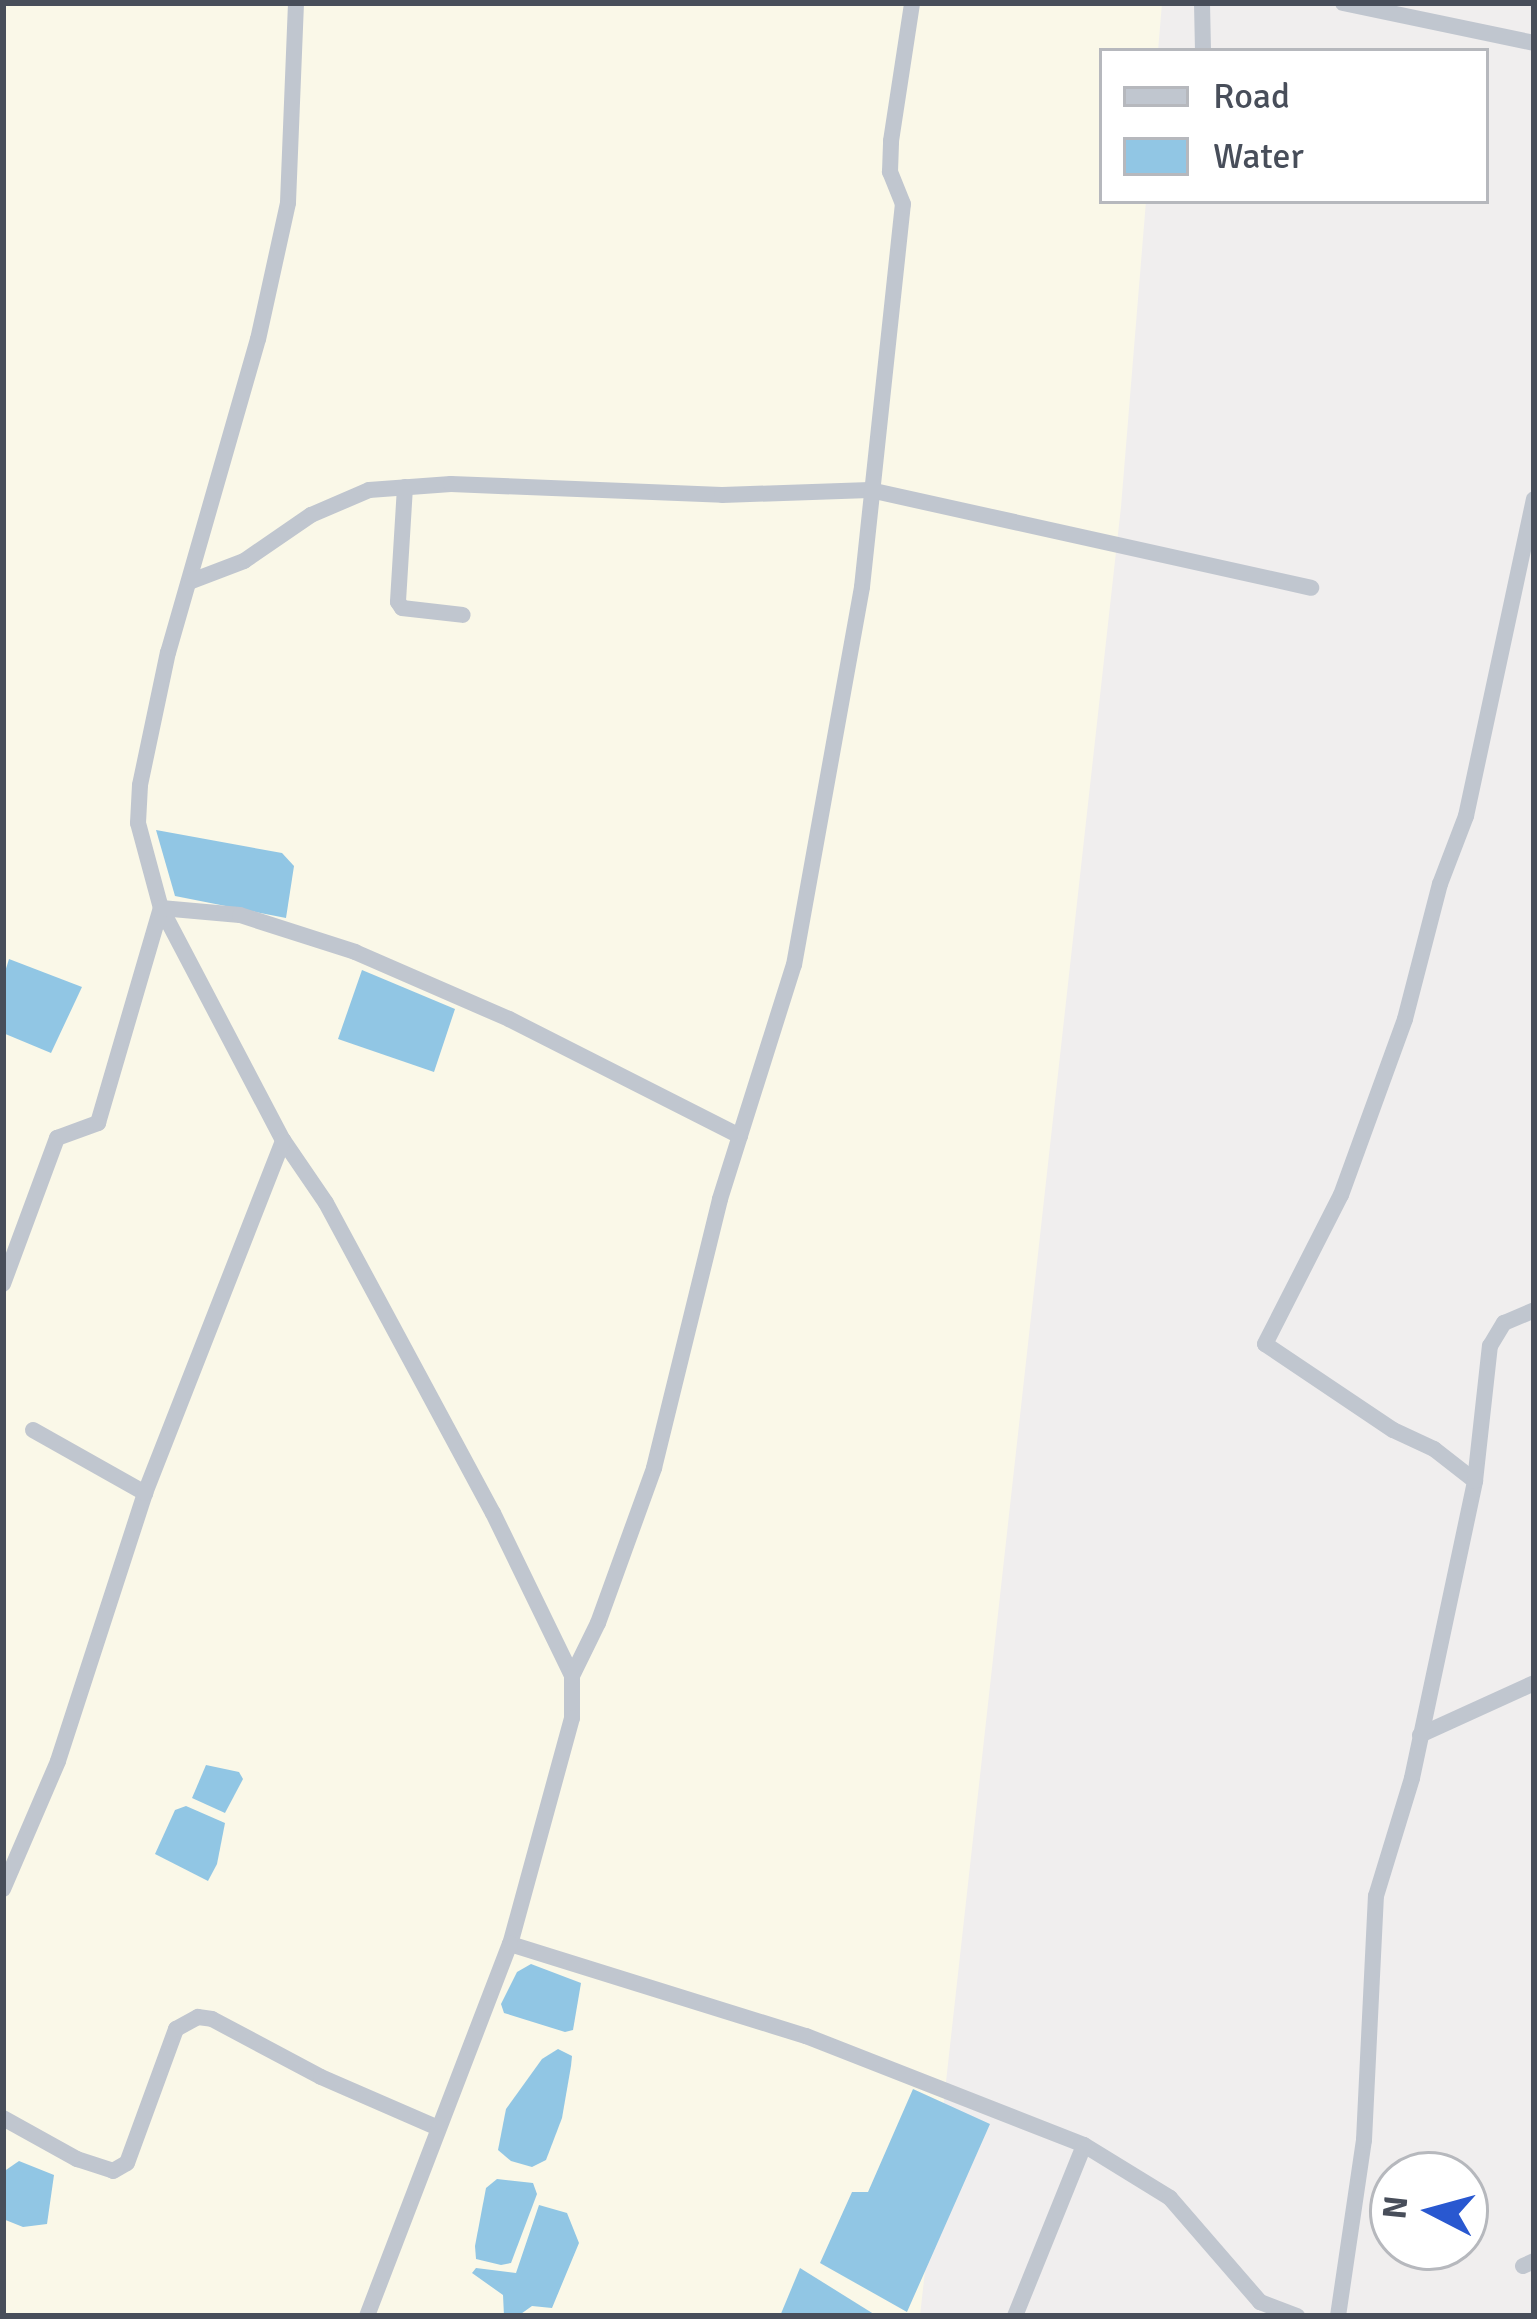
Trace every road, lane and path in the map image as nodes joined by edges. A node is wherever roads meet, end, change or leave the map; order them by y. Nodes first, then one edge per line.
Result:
1 (296, 3) edge
2 (912, 3) edge
3 (1202, 3) edge
4 (1342, 3) edge
5 (1402, 9) edge
6 (1534, 43) edge
7 (1203, 48) edge
8 (406, 487) junction
9 (870, 490) junction
10 (1534, 499) edge
11 (189, 582) junction
12 (1311, 588) dead end
13 (463, 615) dead end
14 (161, 908) junction
15 (740, 1136) junction
16 (283, 1139) junction
17 (3, 1284) edge
18 (1534, 1310) edge
19 (33, 1430) dead end
20 (1475, 1481) junction
21 (145, 1492) junction
22 (572, 1676) junction
23 (1534, 1683) edge
24 (1420, 1735) junction
25 (3, 1889) edge
26 (510, 1944) junction
27 (3, 2118) edge
28 (436, 2127) junction
29 (1084, 2145) junction
30 (1259, 2309) edge
31 (367, 2316) edge
32 (1015, 2316) edge
33 (1297, 2316) edge
34 (1338, 2316) edge

1 - 11 street
2 - 9 street
3 - 7 street
4 - 5 street
5 - 6 street
8 - 9 street
8 - 11 street
8 - 13 street
9 - 12 street
9 - 15 street
10 - 20 street
11 - 14 street
14 - 15 street
14 - 16 street
14 - 17 street
15 - 22 street
16 - 21 street
16 - 22 street
18 - 20 street
19 - 21 street
20 - 24 street
21 - 25 street
22 - 26 street
23 - 24 street
24 - 34 street
26 - 28 street
26 - 29 street
27 - 28 street
28 - 31 street
29 - 30 street
29 - 32 street
30 - 33 street

